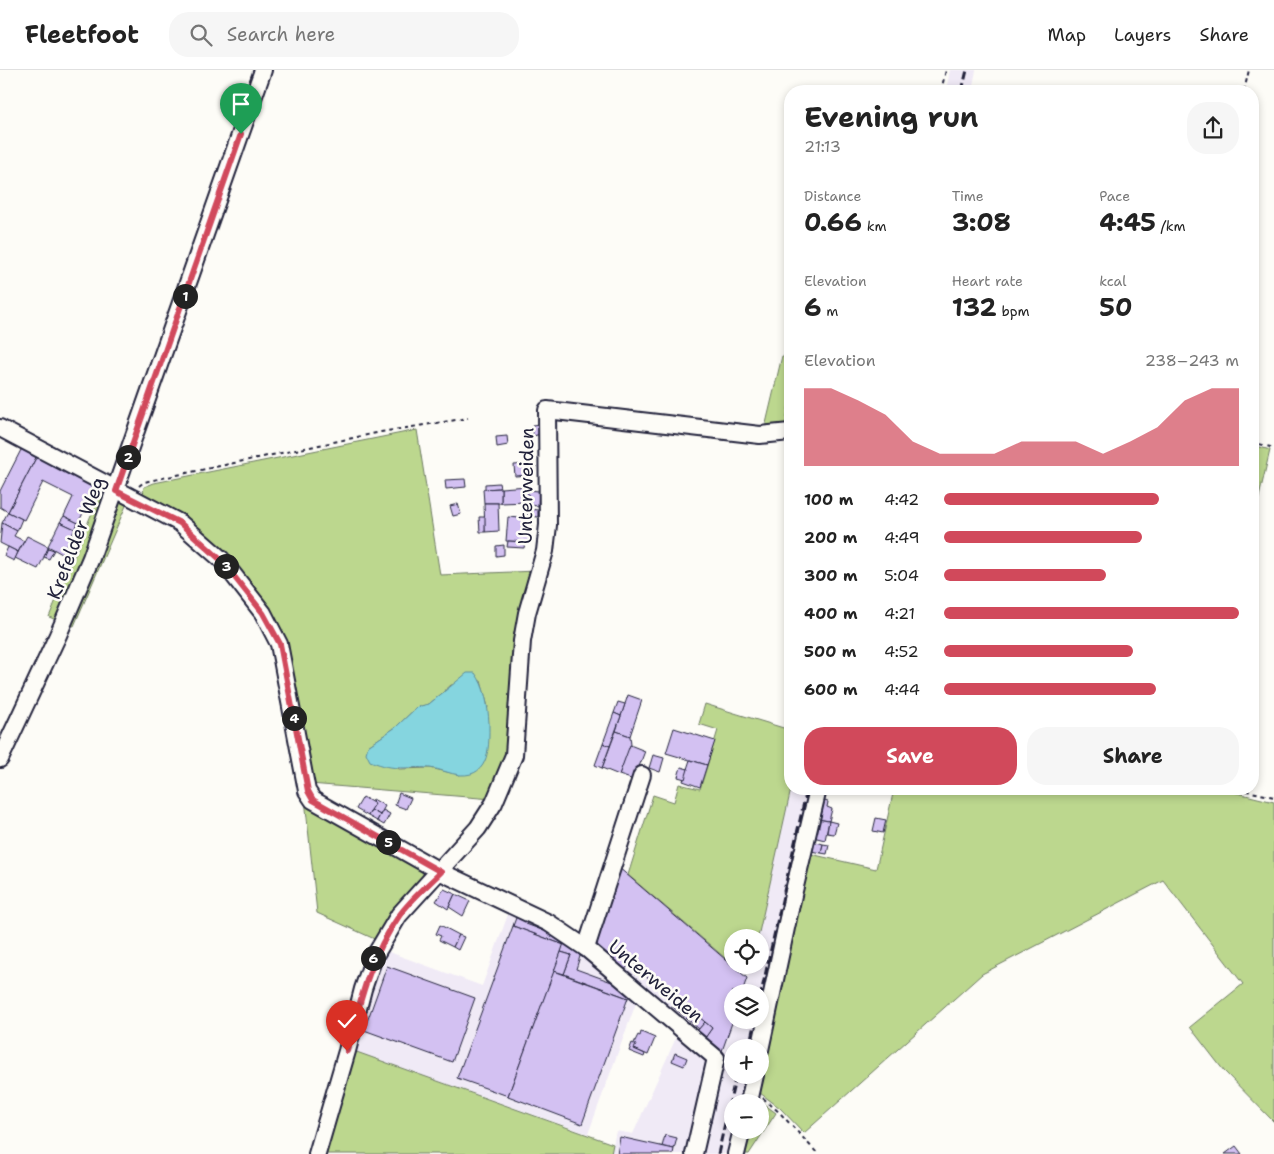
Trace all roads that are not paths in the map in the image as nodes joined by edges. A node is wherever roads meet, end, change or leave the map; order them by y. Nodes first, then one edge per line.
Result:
1 (263, 70) edge
2 (0, 428) edge
3 (784, 433) edge
4 (122, 493) junction
5 (0, 759) edge
6 (642, 775) dead end
7 (817, 795) edge
8 (441, 872) junction
9 (586, 948) junction
10 (762, 1039) edge
11 (740, 1139) edge
12 (317, 1154) edge
13 (694, 1154) edge
14 (736, 1154) edge

1 - 4 street, Krefelder Weg
2 - 4 street, Unterweiden
3 - 8 street, Unterweiden
4 - 5 street, Krefelder Weg
4 - 8 street, Unterweiden
6 - 9 street, Unterweiden
7 - 10 street
8 - 9 street, Unterweiden
8 - 12 street, Unterweiden
9 - 13 street, Unterweiden
11 - 14 street

